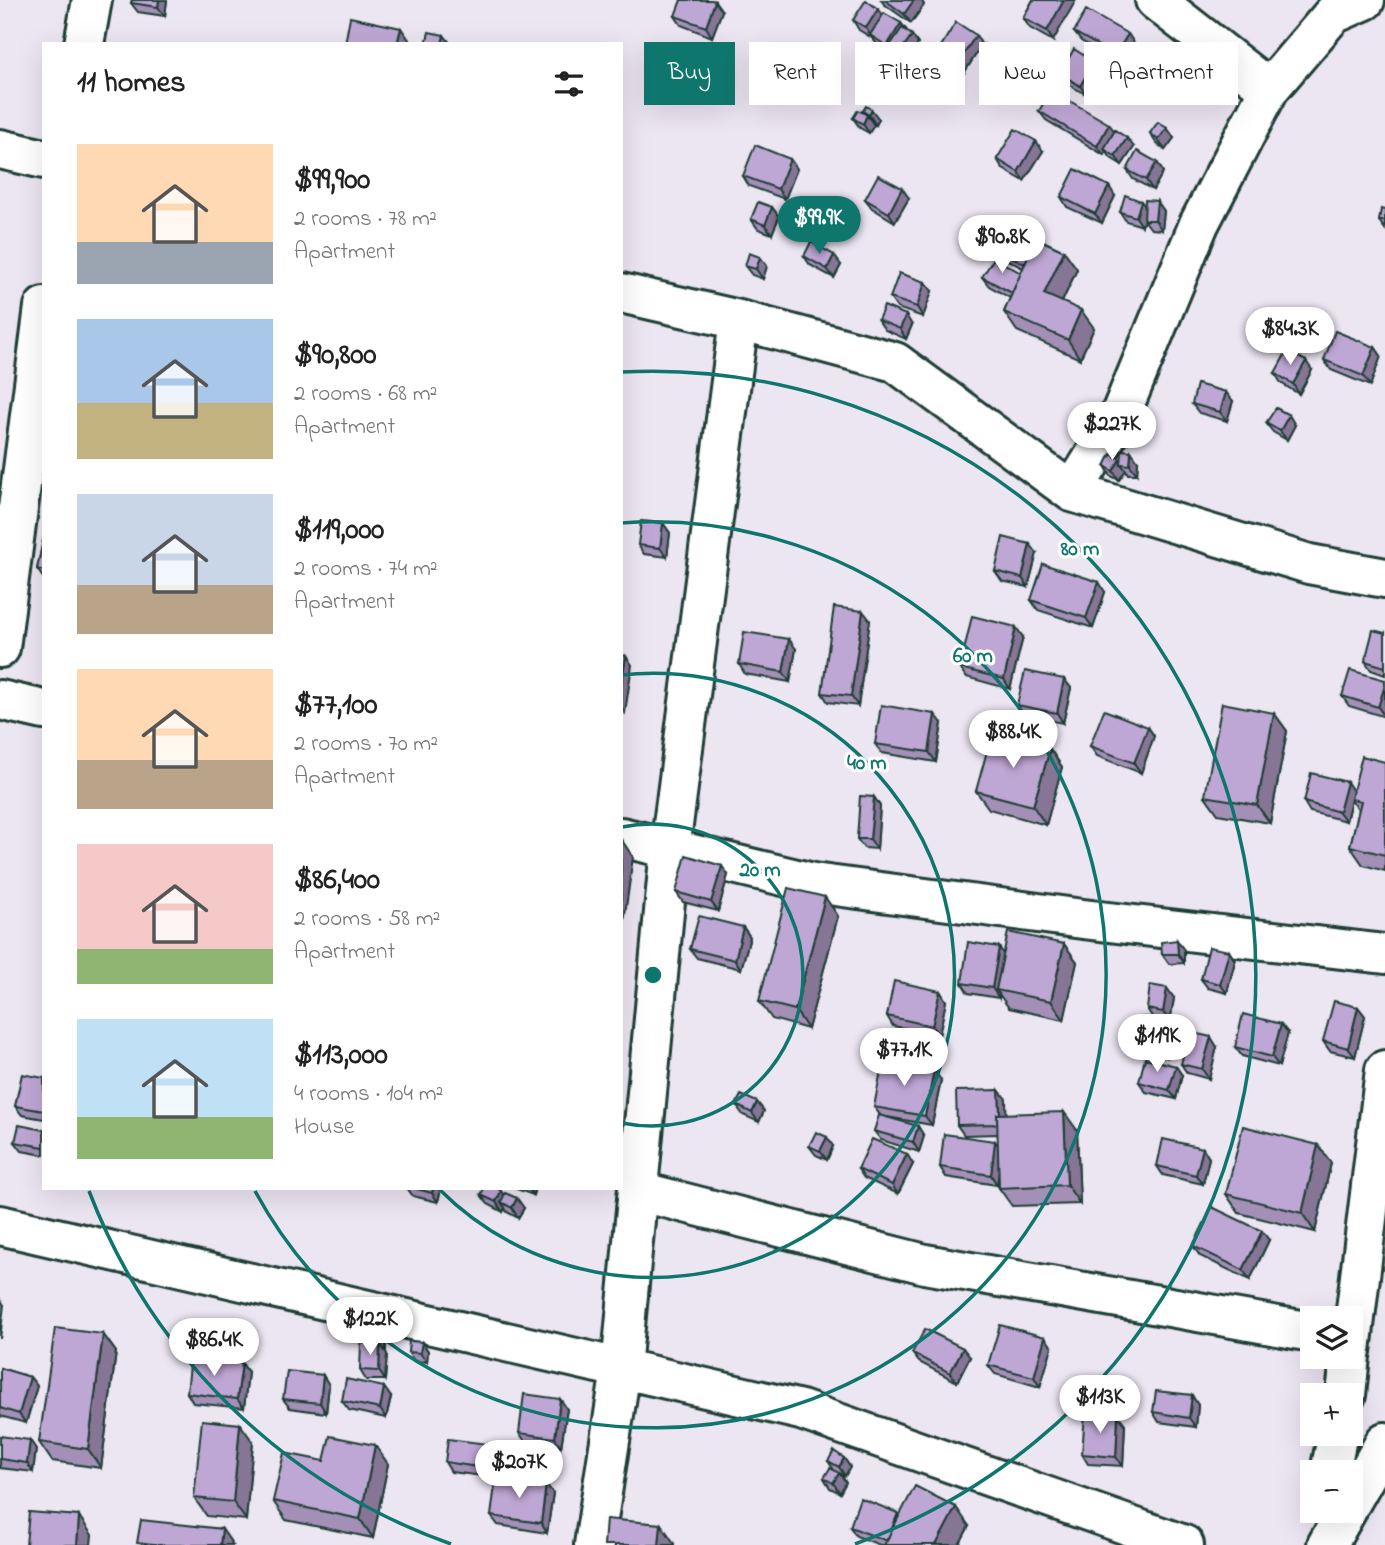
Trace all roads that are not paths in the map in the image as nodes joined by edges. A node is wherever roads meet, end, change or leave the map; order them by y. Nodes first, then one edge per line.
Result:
1 (92, 0) edge
2 (1155, 0) edge
3 (1366, 0) edge
4 (84, 42) edge
5 (1269, 89) junction
6 (0, 149) edge
7 (42, 159) edge
8 (623, 293) edge
9 (739, 320) junction
10 (42, 322) edge
11 (1072, 492) junction
12 (1385, 578) edge
13 (0, 648) edge
14 (0, 700) edge
15 (42, 709) edge
16 (623, 836) edge
17 (670, 848) junction
18 (1385, 954) edge
19 (1385, 1070) edge
20 (638, 1191) junction
21 (0, 1225) edge
22 (1356, 1306) edge
23 (1300, 1330) edge
24 (621, 1369) junction
25 (1385, 1442) edge
26 (1363, 1481) edge
27 (1318, 1523) edge
28 (1340, 1523) edge
29 (594, 1545) edge
30 (1184, 1545) edge
31 (1313, 1545) edge
32 (1327, 1545) edge

1 - 4 street
2 - 5 street
3 - 5 street
5 - 11 street
6 - 7 street
8 - 9 street
9 - 11 street
9 - 17 street
10 - 13 street
11 - 12 street
14 - 15 street
16 - 17 street
17 - 18 street
17 - 20 street
19 - 22 street
20 - 23 street
20 - 24 street
21 - 24 street
24 - 29 street
24 - 30 street
25 - 26 street
27 - 31 street
28 - 32 street

